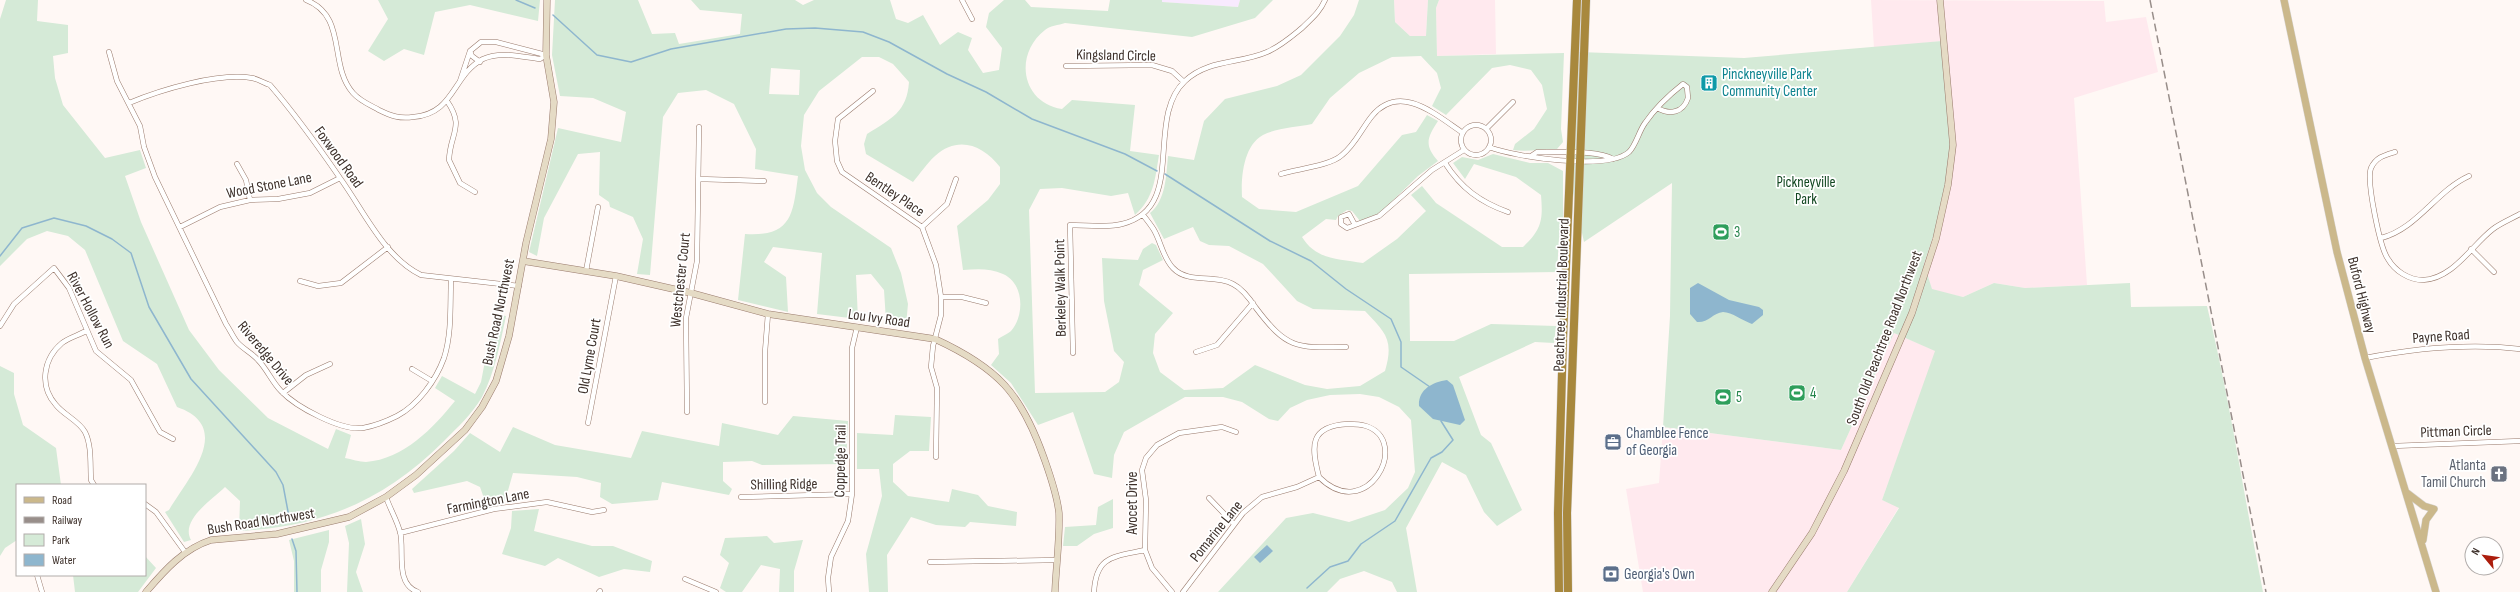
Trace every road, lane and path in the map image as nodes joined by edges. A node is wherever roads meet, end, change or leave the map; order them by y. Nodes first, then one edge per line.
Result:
1 (306, 0) edge
2 (547, 0) edge
3 (962, 0) edge
4 (1325, 0) edge
5 (1577, 0) edge
6 (1586, 0) edge
7 (1940, 0) edge
8 (2284, 0) edge
9 (972, 18) dead end
10 (470, 51) junction
11 (109, 52) dead end
12 (546, 55) junction
13 (480, 62) junction
14 (1066, 66) dead end
15 (460, 81) junction
16 (1184, 82) junction
17 (872, 91) dead end
18 (447, 100) junction
19 (1513, 102) dead end
20 (129, 103) junction
21 (1657, 108) junction
22 (698, 127) dead end
23 (1486, 129) junction
24 (1463, 132) junction
25 (1489, 147) junction
26 (1464, 150) junction
27 (2396, 152) dead end
28 (1575, 156) junction
29 (1445, 162) junction
30 (237, 164) dead end
31 (1281, 174) dead end
32 (2469, 176) dead end
33 (340, 178) junction
34 (699, 179) junction
35 (956, 179) dead end
36 (764, 182) dead end
37 (475, 192) dead end
38 (250, 200) junction
39 (598, 207) dead end
40 (1508, 212) dead end
41 (2520, 214) edge
42 (1143, 215) junction
43 (180, 226) junction
44 (1355, 226) dead end
45 (922, 227) junction
46 (2381, 238) junction
47 (388, 247) junction
48 (2471, 249) junction
49 (522, 261) junction
50 (586, 271) junction
51 (2494, 272) dead end
52 (616, 276) junction
53 (451, 280) junction
54 (300, 281) dead end
55 (518, 286) junction
56 (691, 293) junction
57 (942, 297) junction
58 (986, 302) dead end
59 (1253, 303) junction
60 (768, 314) junction
61 (0, 326) edge
62 (857, 326) junction
63 (86, 331) junction
64 (936, 339) junction
65 (1346, 348) dead end
66 (2520, 349) edge
67 (1196, 352) dead end
68 (1073, 353) dead end
69 (2365, 358) junction
70 (330, 364) dead end
71 (412, 369) dead end
72 (432, 381) junction
73 (282, 392) junction
74 (765, 402) dead end
75 (688, 412) dead end
76 (588, 424) dead end
77 (1236, 432) dead end
78 (173, 439) dead end
79 (2520, 441) edge
80 (2393, 446) junction
81 (936, 457) dead end
82 (1319, 477) junction
83 (93, 484) edge
84 (2407, 493) junction
85 (852, 494) junction
86 (386, 497) junction
87 (741, 497) dead end
88 (1209, 498) dead end
89 (146, 505) edge
90 (604, 510) dead end
91 (1234, 524) junction
92 (400, 533) junction
93 (2423, 548) junction
94 (1145, 550) junction
95 (185, 552) junction
96 (1057, 560) junction
97 (930, 562) dead end
98 (37, 576) edge
99 (685, 579) dead end
100 (42, 592) edge
101 (146, 592) edge
102 (418, 592) edge
103 (716, 592) edge
104 (829, 592) edge
105 (1055, 592) edge
106 (1094, 592) edge
107 (1172, 592) edge
108 (1183, 592) edge
109 (1559, 592) edge
110 (1568, 592) edge
111 (1772, 592) edge
112 (2436, 592) edge

1 - 18 street
2 - 12 street, Bush Road Northwest
3 - 9 street
4 - 16 street
5 - 28 highway, Peachtree Industrial Boulevard
6 - 28 highway, Peachtree Industrial Boulevard
7 - 111 street, South Old Peachtree Road Northwest
8 - 69 main road, Buford Highway
10 - 12 street
10 - 13 street
10 - 15 street
11 - 20 street, Riveredge Drive
12 - 13 street
12 - 49 street, Bush Road Northwest
13 - 15 street
14 - 16 street, Kingsland Circle
15 - 18 street
16 - 42 street
17 - 45 street, Bentley Place
18 - 37 street
19 - 23 street
20 - 33 street, Foxwood Road
20 - 43 street, Riveredge Drive
21 - 21 street
21 - 28 street
22 - 34 street, Westchester Court
23 - 24 street
23 - 25 street
24 - 26 street
24 - 31 street
25 - 26 street
25 - 28 street
26 - 29 street
27 - 46 street
28 - 109 highway, Peachtree Industrial Boulevard
28 - 110 highway, Peachtree Industrial Boulevard
29 - 40 street
29 - 44 street
30 - 38 street
32 - 46 street
33 - 38 street, Wood Stone Lane
33 - 47 street, Foxwood Road
34 - 36 street
34 - 56 street, Westchester Court
35 - 45 street
38 - 43 street, Wood Stone Lane
39 - 50 street
41 - 48 street
42 - 59 street
42 - 68 street, Berkeley Walk Point
43 - 73 street, Riveredge Drive
45 - 57 street, Bentley Place
46 - 48 street
47 - 53 street, Foxwood Road
47 - 54 street
48 - 51 street
49 - 50 street, Lou Ivy Road
49 - 55 street, Bush Road Northwest
50 - 52 street, Lou Ivy Road
52 - 56 street, Lou Ivy Road
52 - 76 street, Old Lyme Court
53 - 55 street, Foxwood Road
53 - 72 street, Riveredge Drive
55 - 86 street, Bush Road Northwest
56 - 60 street, Lou Ivy Road
56 - 75 street, Westchester Court
57 - 58 street
57 - 64 street, Bentley Place
59 - 65 street
59 - 67 street
60 - 62 street, Lou Ivy Road
60 - 74 street
61 - 63 street, River Hollow Run
62 - 64 street, Lou Ivy Road
62 - 85 street, Coppedge Trail
63 - 78 street, River Hollow Run
63 - 83 street
64 - 81 street, Bentley Place
64 - 96 street, Lou Ivy Road
66 - 69 street, Payne Road
69 - 80 main road, Buford Highway
70 - 73 street
71 - 72 street
72 - 73 street, Riveredge Drive
77 - 94 street, Avocet Drive
79 - 80 street, Pittman Circle
80 - 84 main road, Buford Highway
82 - 82 street
82 - 91 street, Pomarine Lane
84 - 93 main road, Buford Highway
84 - 93 main road
85 - 87 street, Shilling Ridge
85 - 104 street, Coppedge Trail
86 - 92 street
86 - 95 street, Bush Road Northwest
88 - 91 street
89 - 95 street
90 - 92 street, Farmington Lane
91 - 108 street, Pomarine Lane
92 - 102 street
93 - 112 main road, Buford Highway
94 - 106 street
94 - 107 street, Avocet Drive
95 - 101 street, Bush Road Northwest
96 - 97 street
96 - 105 street, Lou Ivy Road
98 - 100 street
99 - 103 street

